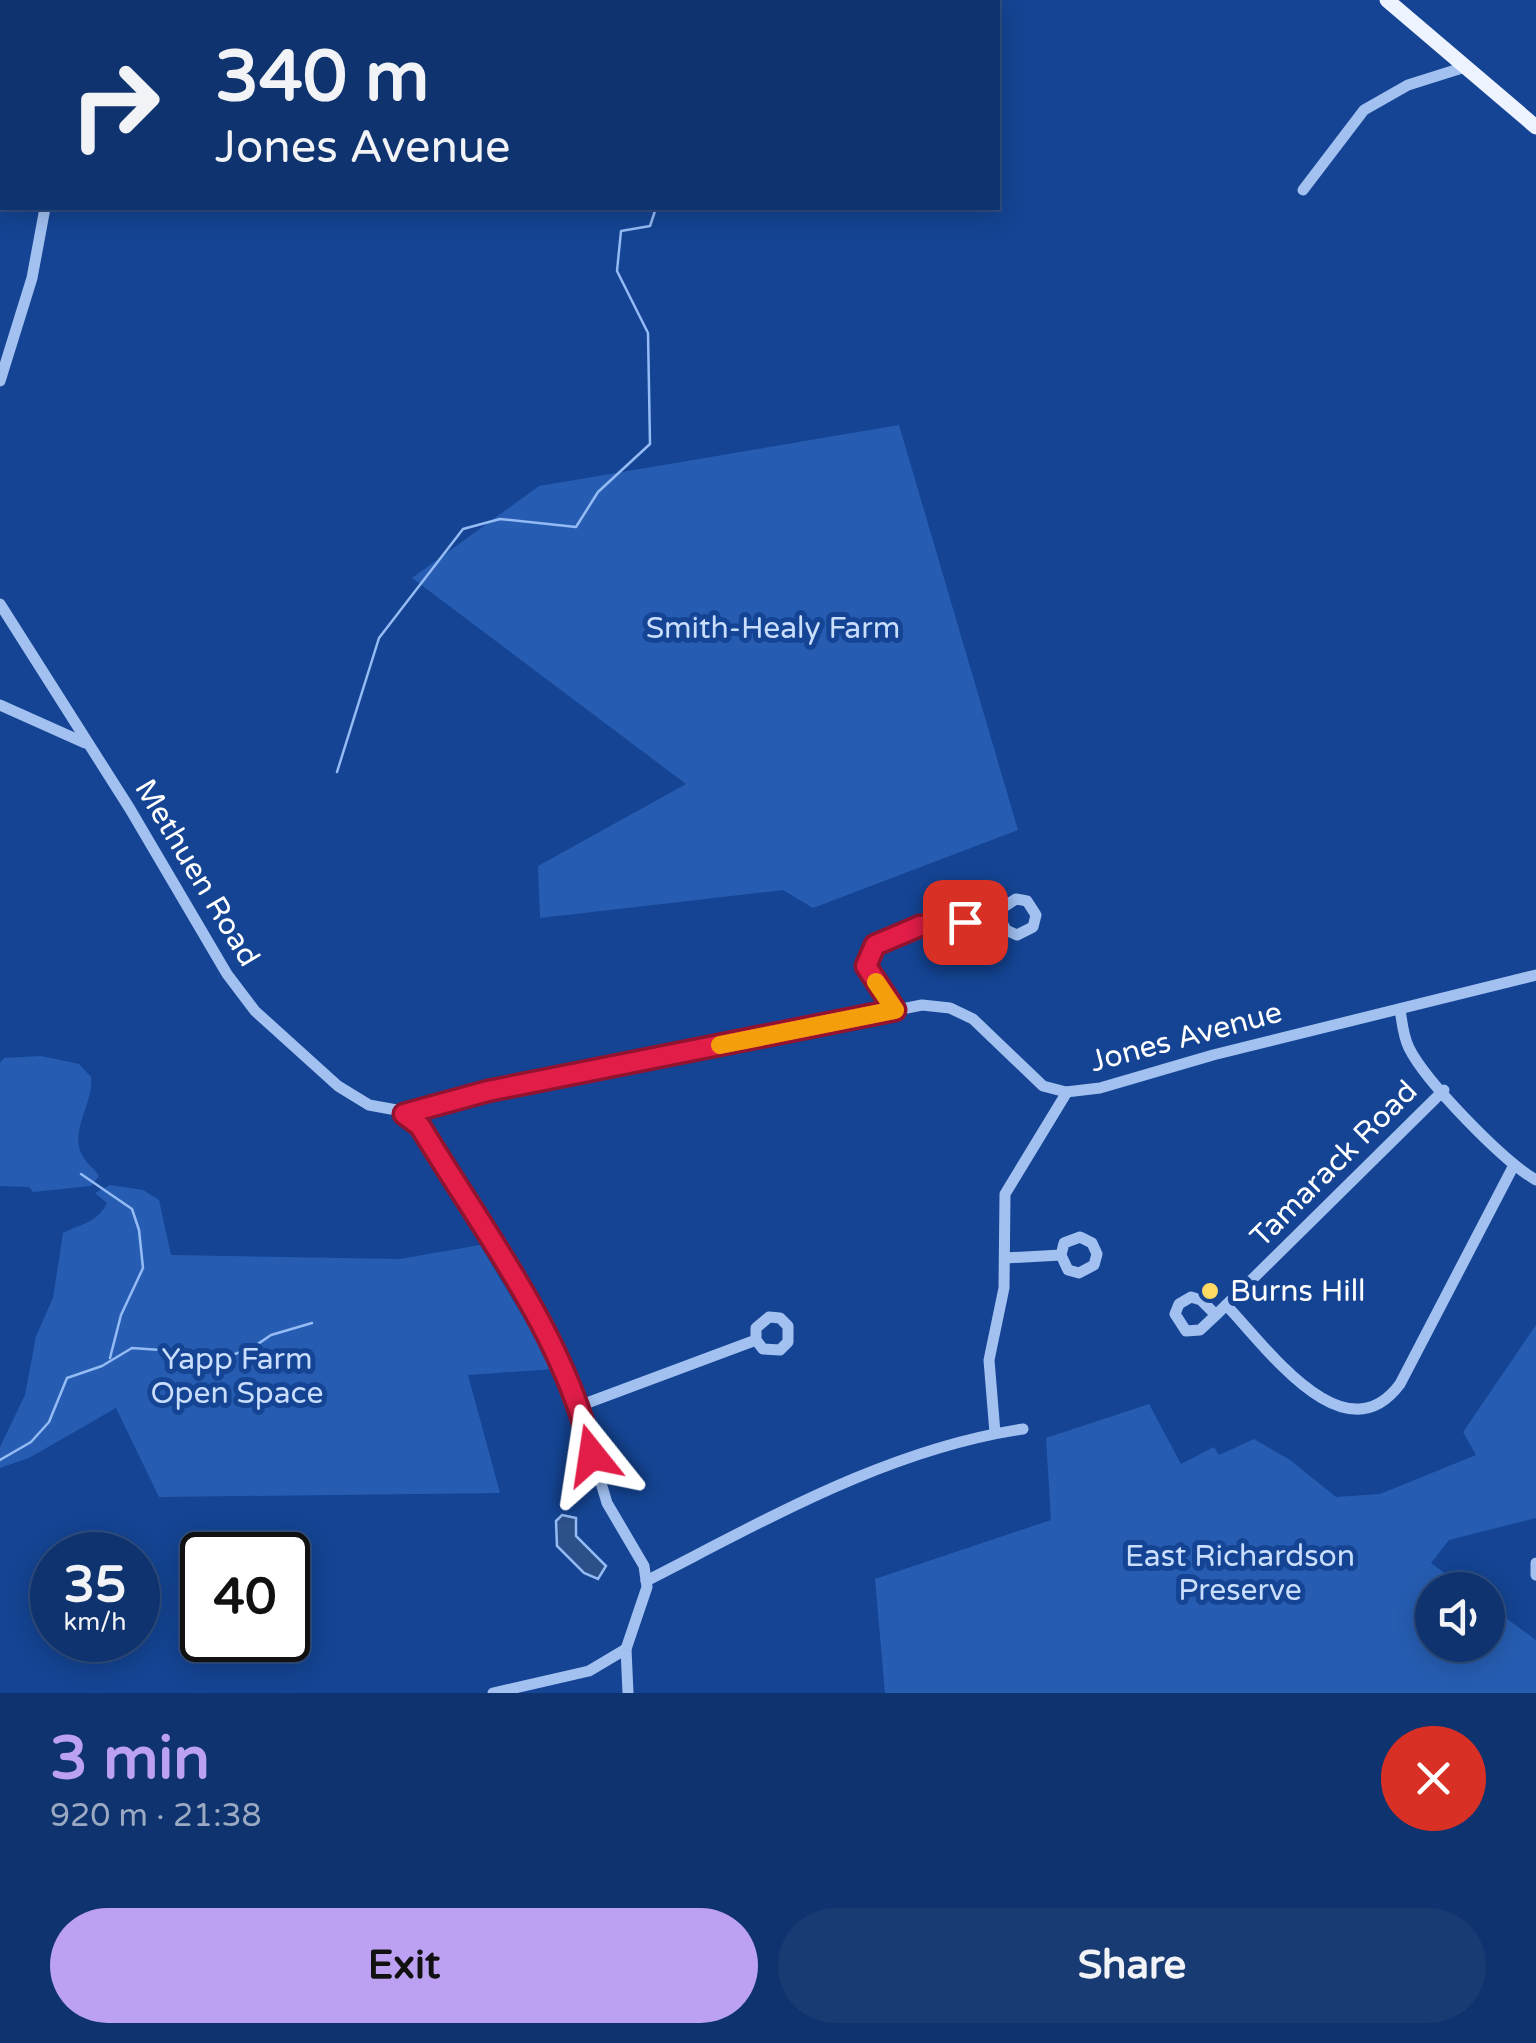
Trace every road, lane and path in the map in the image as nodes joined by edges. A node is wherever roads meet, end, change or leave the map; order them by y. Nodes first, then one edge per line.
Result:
1 (1387, 0) edge
2 (1462, 68) junction
3 (1536, 128) edge
4 (1303, 190) dead end
5 (45, 210) edge
6 (0, 381) edge
7 (0, 604) edge
8 (0, 705) edge
9 (88, 745) junction
10 (1000, 919) dead end
11 (1536, 975) edge
12 (1400, 1009) junction
13 (895, 1010) junction
14 (1444, 1090) junction
15 (1068, 1092) junction
16 (404, 1114) junction
17 (1514, 1165) junction
18 (1536, 1180) edge
19 (1060, 1255) dead end
20 (1005, 1258) junction
21 (1226, 1305) junction
22 (1216, 1315) dead end
23 (756, 1340) dead end
24 (579, 1406) junction
25 (1023, 1428) dead end
26 (995, 1433) junction
27 (1536, 1563) edge
28 (1536, 1575) edge
29 (646, 1581) junction
30 (626, 1649) junction
31 (493, 1693) edge
32 (628, 1693) edge

1 - 2 main road
2 - 3 main road
2 - 4 street
5 - 6 street
7 - 9 street, Methuen Road
8 - 9 street
9 - 16 street, Methuen Road
10 - 13 street
11 - 12 street, Jones Avenue
12 - 14 street
12 - 15 street, Jones Avenue
13 - 15 street, Jones Avenue
13 - 16 street, Jones Avenue
14 - 17 street
14 - 21 street, Tamarack Road
15 - 20 street
16 - 24 street
17 - 18 street
17 - 21 street
19 - 20 street
20 - 26 street
21 - 22 street, Tamarack Road
23 - 24 street
24 - 29 street
25 - 26 street
26 - 29 street
27 - 28 street
29 - 30 street
30 - 31 street
30 - 32 street

